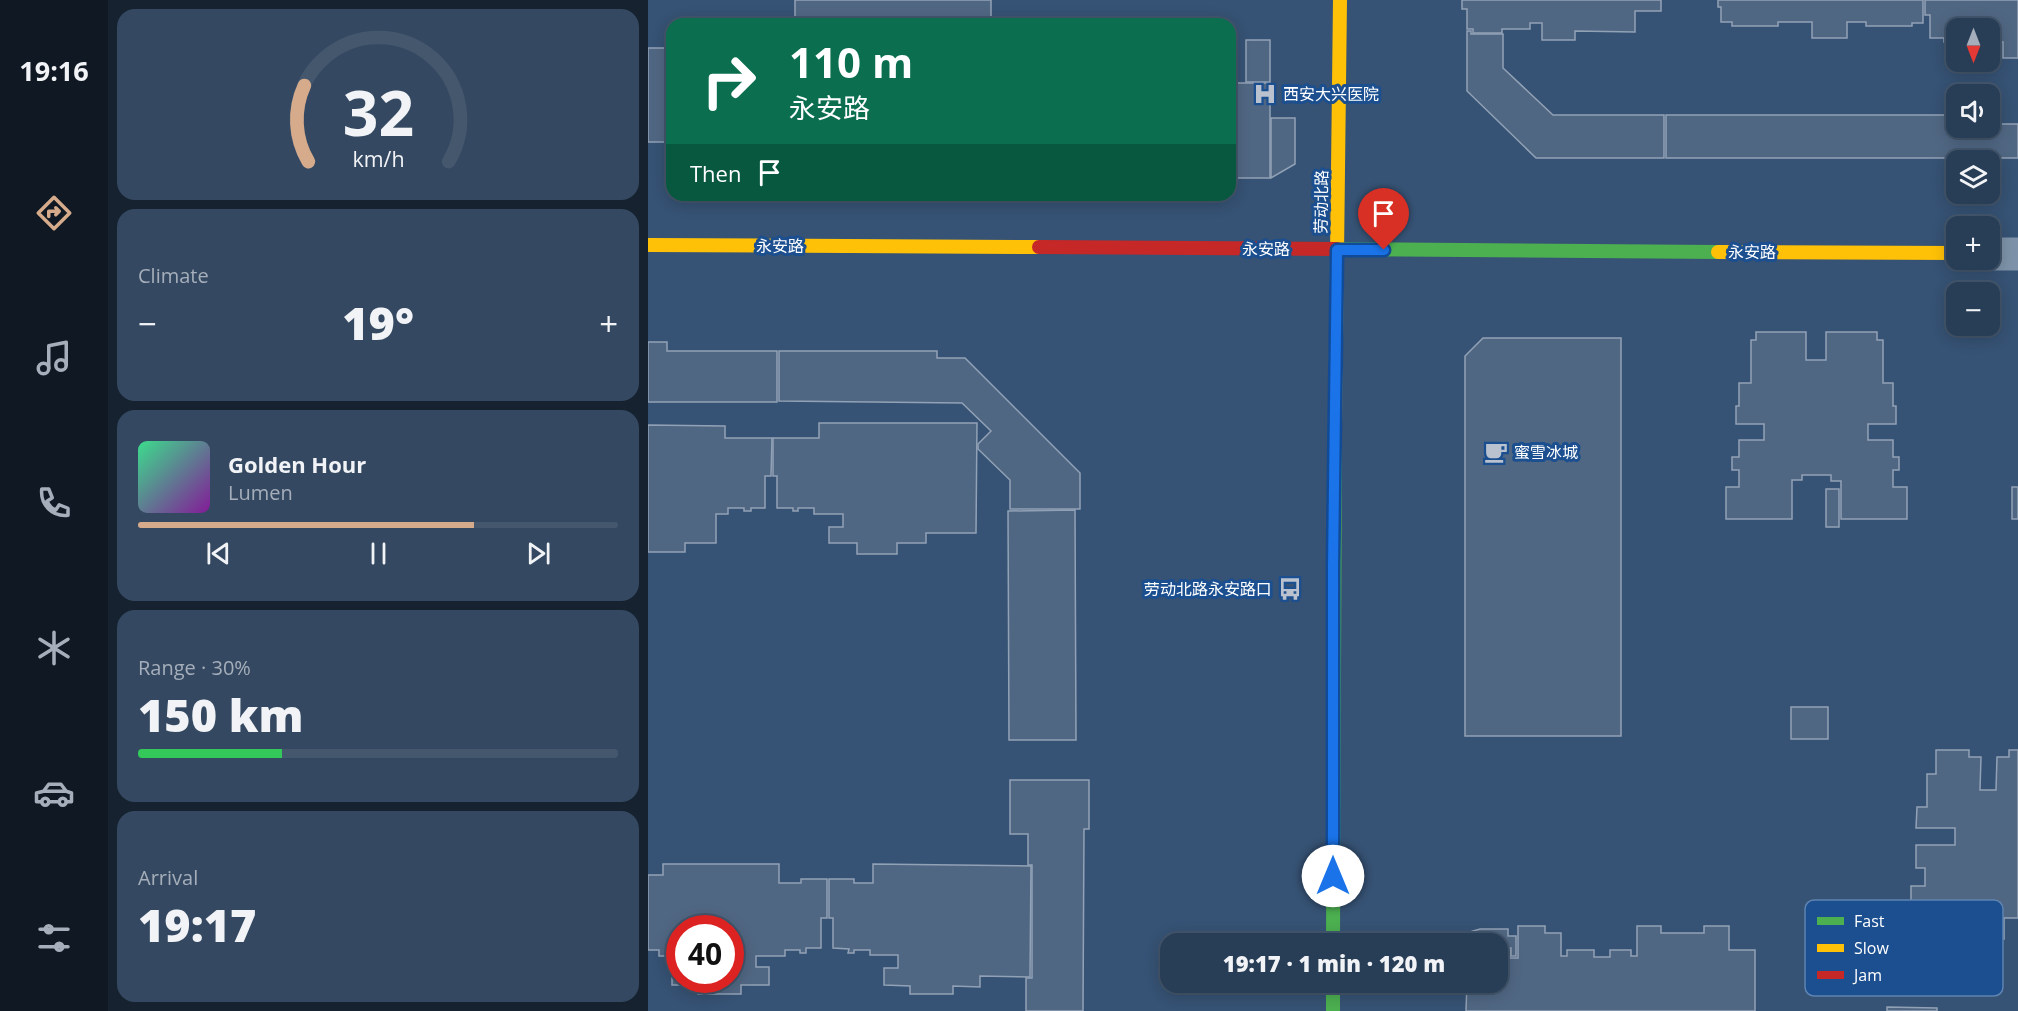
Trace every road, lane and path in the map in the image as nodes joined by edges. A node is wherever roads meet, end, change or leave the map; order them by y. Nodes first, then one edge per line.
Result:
1 (1340, 0) edge
2 (648, 245) edge
3 (1337, 250) junction
4 (1946, 253) edge
5 (2000, 254) edge
6 (2018, 254) edge
7 (1333, 933) edge
8 (1334, 993) edge
9 (1334, 1011) edge

1 - 3 street, 劳动北路
2 - 3 street, 永安路
3 - 4 street, 永安路
3 - 7 street, 劳动北路
5 - 6 street
8 - 9 street

